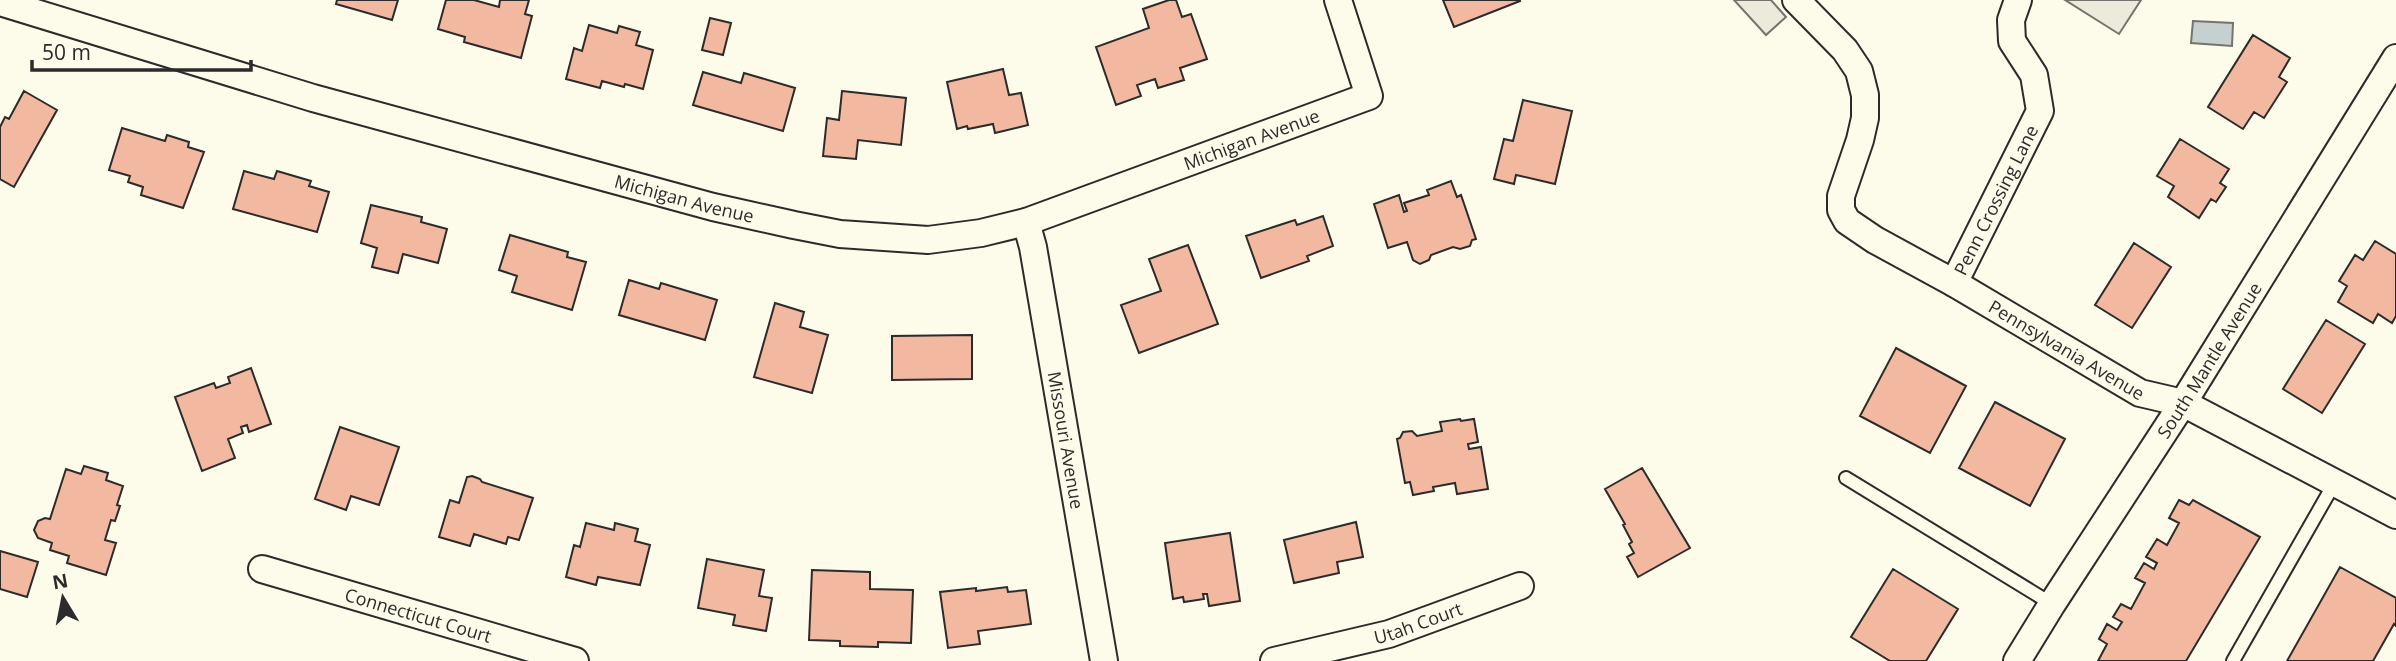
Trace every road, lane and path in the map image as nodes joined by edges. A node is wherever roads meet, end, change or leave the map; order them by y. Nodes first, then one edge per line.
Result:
1 (1338, 0) edge
2 (1796, 0) edge
3 (2018, 0) edge
4 (0, 2) edge
5 (2396, 58) edge
6 (1026, 222) junction
7 (1954, 283) junction
8 (2183, 403) junction
9 (1846, 478) dead end
10 (2335, 482) junction
11 (2396, 515) edge
12 (262, 569) dead end
13 (1520, 586) dead end
14 (2052, 604) junction
15 (575, 661) edge
16 (1104, 661) edge
17 (1274, 661) edge
18 (2018, 661) edge
19 (2233, 661) edge

1 - 6 street, Michigan Avenue
2 - 7 street, Pennsylvania Avenue
3 - 7 street, Penn Crossing Lane
4 - 6 street, Michigan Avenue
5 - 8 street, South Mantle Avenue
6 - 16 street, Missouri Avenue
7 - 8 street, Pennsylvania Avenue
8 - 10 street, Pennsylvania Avenue
8 - 14 street, South Mantle Avenue
9 - 14 lane
10 - 11 street, Pennsylvania Avenue
10 - 19 lane
12 - 15 street, Connecticut Court
13 - 17 street, Utah Court
14 - 18 street, South Mantle Avenue

